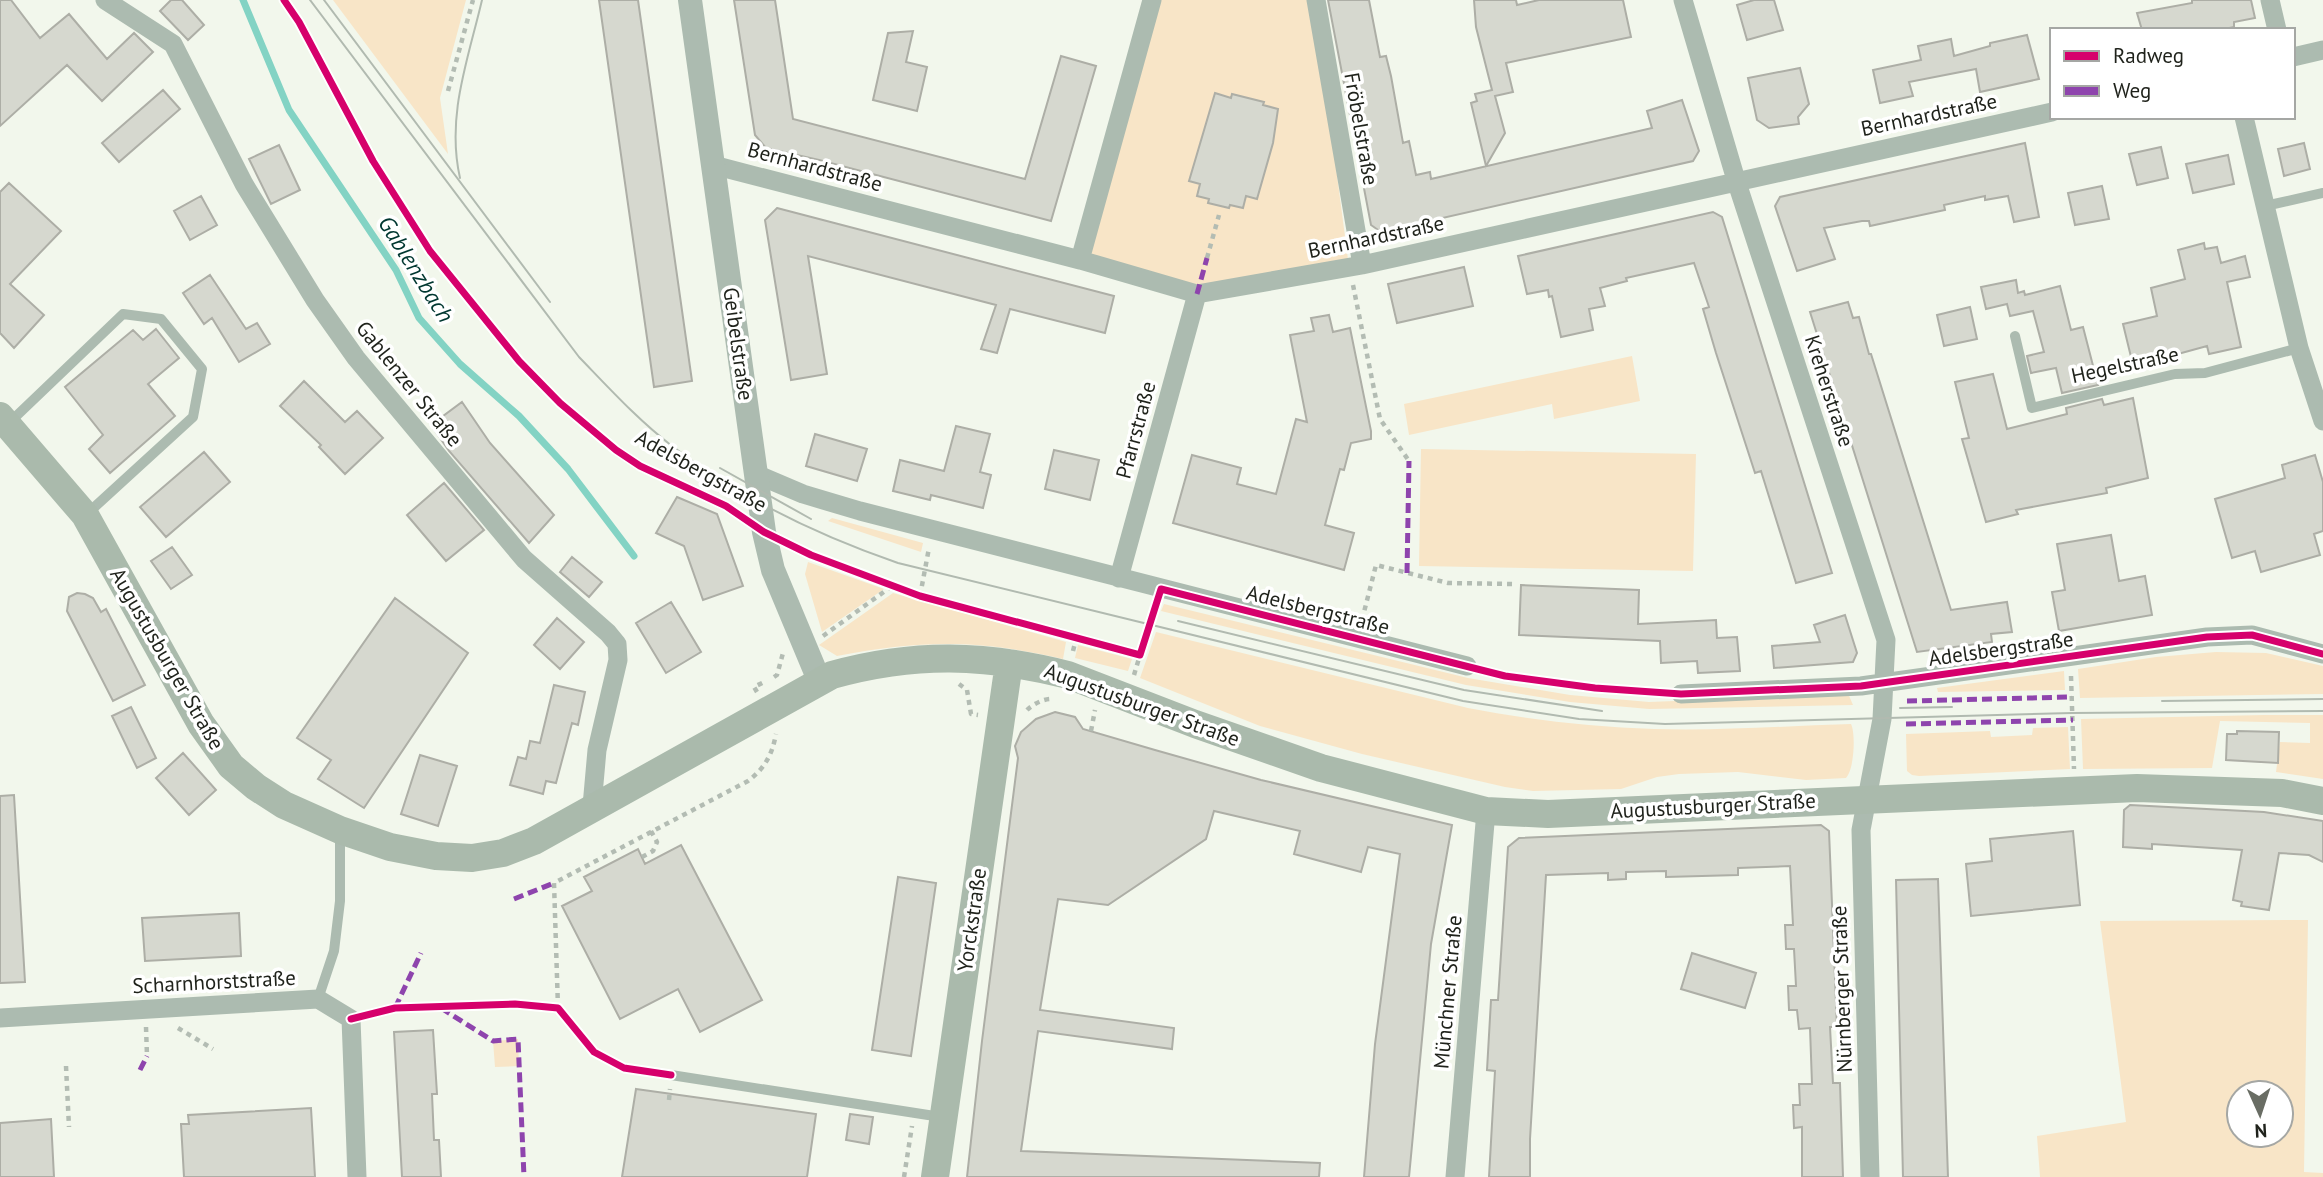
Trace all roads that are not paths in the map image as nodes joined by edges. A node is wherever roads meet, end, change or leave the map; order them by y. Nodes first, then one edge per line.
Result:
1 (105, 0) edge
2 (690, 0) edge
3 (1152, 0) edge
4 (1316, 0) edge
5 (1683, 0) edge
6 (2270, 0) edge
7 (2277, 28) edge
8 (2323, 50) edge
9 (2295, 57) edge
10 (2050, 112) edge
11 (2244, 119) edge
12 (713, 164) junction
13 (1736, 180) junction
14 (2323, 193) edge
15 (2265, 206) junction
16 (1080, 260) junction
17 (1356, 266) junction
18 (1197, 294) junction
19 (2015, 336) dead end
20 (2299, 348) junction
21 (4, 420) edge
22 (2323, 421) edge
23 (616, 450) dead end
24 (757, 474) junction
25 (85, 515) junction
26 (764, 532) junction
27 (1118, 578) junction
28 (2323, 654) edge
29 (1009, 663) junction
30 (1467, 666) road end
31 (819, 680) junction
32 (1886, 684) junction
33 (1681, 694) road end
34 (1865, 800) junction
35 (2323, 801) edge
36 (593, 806) junction
37 (1486, 811) junction
38 (340, 830) junction
39 (318, 999) junction
40 (0, 1018) edge
41 (671, 1075) road end
42 (943, 1117) junction
43 (357, 1177) edge
44 (935, 1177) edge
45 (1455, 1177) edge
46 (1870, 1177) edge

1 - 36 street, Gablenzer Straße
2 - 12 street, Geibelstraße
3 - 16 street
4 - 17 street, Fröbelstraße
5 - 13 street, Kreherstraße
6 - 7 street
8 - 9 street
10 - 13 street, Bernhardstraße
11 - 15 street
12 - 16 street, Bernhardstraße
12 - 24 street, Geibelstraße
13 - 17 street, Bernhardstraße
13 - 32 street, Kreherstraße
14 - 15 lane
15 - 20 street
16 - 18 street, Bernhardstraße
17 - 18 street, Bernhardstraße
18 - 27 street, Pfarrstraße
19 - 20 lane, Hegelstraße
20 - 22 street
21 - 25 main road, Augustusburger Straße
21 - 25 lane
23 - 26 lane, Adelsbergstraße
24 - 26 street, Geibelstraße
24 - 27 street, Adelsbergstraße
25 - 38 main road, Augustusburger Straße
26 - 31 street, Geibelstraße
27 - 30 street, Adelsbergstraße
28 - 32 street, Adelsbergstraße
29 - 31 main road, Augustusburger Straße
29 - 37 main road, Augustusburger Straße
29 - 42 main road, Yorckstraße
31 - 36 main road, Augustusburger Straße
32 - 33 street, Adelsbergstraße
32 - 34 street, Kreherstraße
34 - 35 main road, Augustusburger Straße
34 - 37 main road, Augustusburger Straße
34 - 46 street, Nürnberger Straße
36 - 38 main road, Augustusburger Straße
37 - 45 street, Münchner Straße
38 - 39 lane
39 - 40 street, Scharnhorststraße
39 - 43 street, Scharnhorststraße
41 - 42 lane
42 - 44 main road, Yorckstraße

